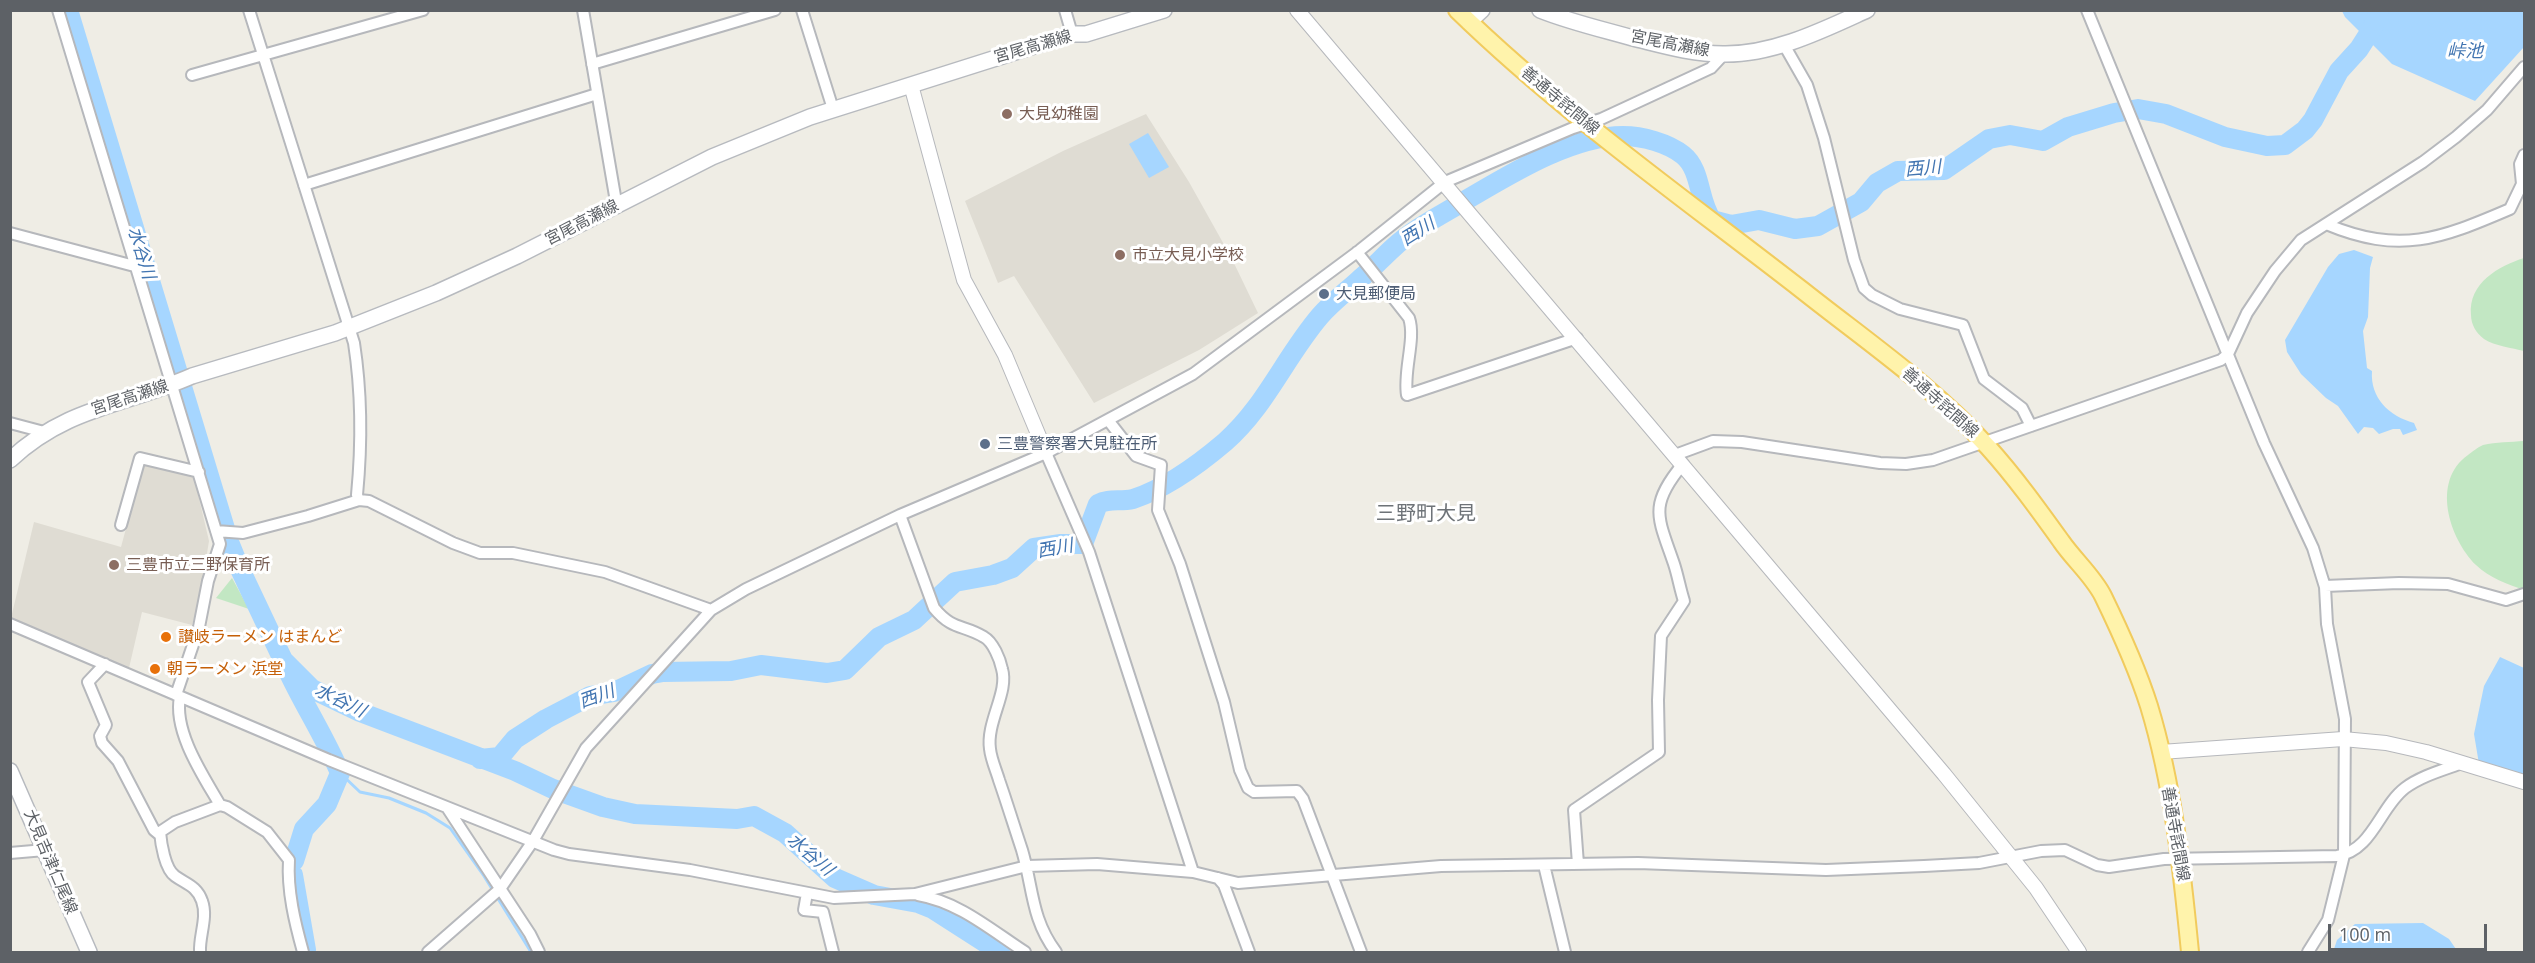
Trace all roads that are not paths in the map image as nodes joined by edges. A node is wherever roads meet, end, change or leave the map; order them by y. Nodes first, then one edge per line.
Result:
1 (58, 10) edge
2 (249, 10) edge
3 (423, 10) edge
4 (583, 10) edge
5 (775, 10) edge
6 (802, 10) edge
7 (1065, 10) edge
8 (1164, 10) edge
9 (1297, 10) edge
10 (1482, 10) edge
11 (1540, 10) edge
12 (1868, 10) edge
13 (2087, 10) edge
14 (1463, 16) edge
15 (1567, 16) edge
16 (1072, 34) junction
17 (1783, 43) junction
18 (1724, 54) junction
19 (262, 55) junction
20 (592, 64) junction
21 (2524, 67) edge
22 (192, 75) dead end
23 (911, 85) junction
24 (597, 94) junction
25 (833, 109) junction
26 (1584, 124) junction
27 (2524, 156) edge
28 (1444, 182) junction
29 (304, 185) junction
30 (615, 196) dead end
31 (2326, 224) junction
32 (10, 233) edge
33 (1357, 252) junction
34 (138, 267) junction
35 (349, 327) junction
36 (1577, 338) junction
37 (2228, 354) junction
38 (172, 384) junction
39 (1108, 420) junction
40 (10, 423) edge
41 (2031, 426) junction
42 (44, 432) junction
43 (1984, 443) junction
44 (1046, 453) junction
45 (10, 460) edge
46 (1679, 460) junction
47 (198, 472) junction
48 (359, 500) junction
49 (900, 515) junction
50 (121, 525) dead end
51 (216, 531) junction
52 (2325, 586) junction
53 (2524, 594) edge
54 (711, 610) junction
55 (10, 624) edge
56 (105, 664) junction
57 (178, 696) junction
58 (2343, 739) junction
59 (2161, 752) junction
60 (2462, 763) junction
61 (10, 771) edge
62 (2524, 782) edge
63 (220, 806) junction
64 (448, 809) junction
65 (160, 835) junction
66 (533, 841) junction
67 (45, 850) junction
68 (10, 853) edge
69 (2344, 855) junction
70 (2012, 858) junction
71 (2181, 860) junction
72 (1578, 864) junction
73 (1544, 865) junction
74 (1027, 866) junction
75 (1193, 872) junction
76 (1331, 875) junction
77 (1218, 878) junction
78 (496, 892) junction
79 (807, 893) junction
80 (915, 894) junction
81 (89, 952) edge
82 (200, 952) edge
83 (303, 952) edge
84 (428, 952) edge
85 (539, 952) edge
86 (833, 952) edge
87 (1025, 952) edge
88 (1056, 952) edge
89 (1249, 952) edge
90 (1361, 952) edge
91 (1565, 952) edge
92 (2079, 952) edge
93 (2190, 952) edge
94 (2308, 952) edge

1 - 34 street
2 - 19 street
3 - 19 street
4 - 20 street
5 - 20 street
6 - 25 street
7 - 16 street
8 - 16 main road, 宮尾高瀬線
9 - 28 street
10 - 14 main road
11 - 15 main road, 宮尾高瀬線
12 - 17 main road, 宮尾高瀬線
13 - 37 street
14 - 26 main road, 善通寺詫間線
15 - 18 main road, 宮尾高瀬線
16 - 23 main road, 宮尾高瀬線
17 - 18 main road, 宮尾高瀬線
17 - 41 street
18 - 26 street
19 - 22 street
19 - 29 street
20 - 24 street
21 - 31 street
23 - 25 main road, 宮尾高瀬線
23 - 44 street
24 - 29 street
24 - 30 street
25 - 35 main road, 宮尾高瀬線
26 - 28 street
26 - 43 main road, 善通寺詫間線
27 - 31 street
28 - 33 street
28 - 36 street
29 - 35 street
31 - 37 street
32 - 34 street
33 - 36 street
33 - 39 street
34 - 38 street
35 - 38 main road, 宮尾高瀬線
35 - 48 street
36 - 46 street
37 - 41 street
37 - 52 street
38 - 42 main road, 宮尾高瀬線
38 - 47 street
39 - 44 street
39 - 76 street
40 - 42 street
41 - 43 street
42 - 45 main road, 宮尾高瀬線
43 - 46 street
43 - 59 main road, 善通寺詫間線
44 - 49 street
44 - 75 street
46 - 70 street
46 - 72 street
47 - 50 street
47 - 51 street
48 - 51 street
48 - 54 street
49 - 54 street
49 - 74 street
51 - 57 street
52 - 53 street
52 - 58 street
54 - 66 street
55 - 56 street
56 - 57 street
56 - 65 street
57 - 63 street
57 - 64 street
58 - 59 street
58 - 60 street
58 - 69 street
59 - 71 main road, 善通寺詫間線
60 - 62 street
60 - 69 street
61 - 67 main road, 大見吉津仁尾線
63 - 65 street
63 - 83 street
64 - 66 street
64 - 78 street
65 - 82 street
66 - 78 street
66 - 79 street
67 - 68 street
67 - 81 main road, 大見吉津仁尾線
69 - 71 street
69 - 94 street
70 - 71 street
70 - 72 street
70 - 92 street
71 - 93 main road, 善通寺詫間線
72 - 73 street
73 - 76 street
73 - 91 street
74 - 75 street
74 - 80 street
74 - 88 street
75 - 77 street
76 - 77 street
76 - 90 street
77 - 89 street
78 - 84 street
78 - 85 street
79 - 80 street
79 - 86 street
80 - 87 street

